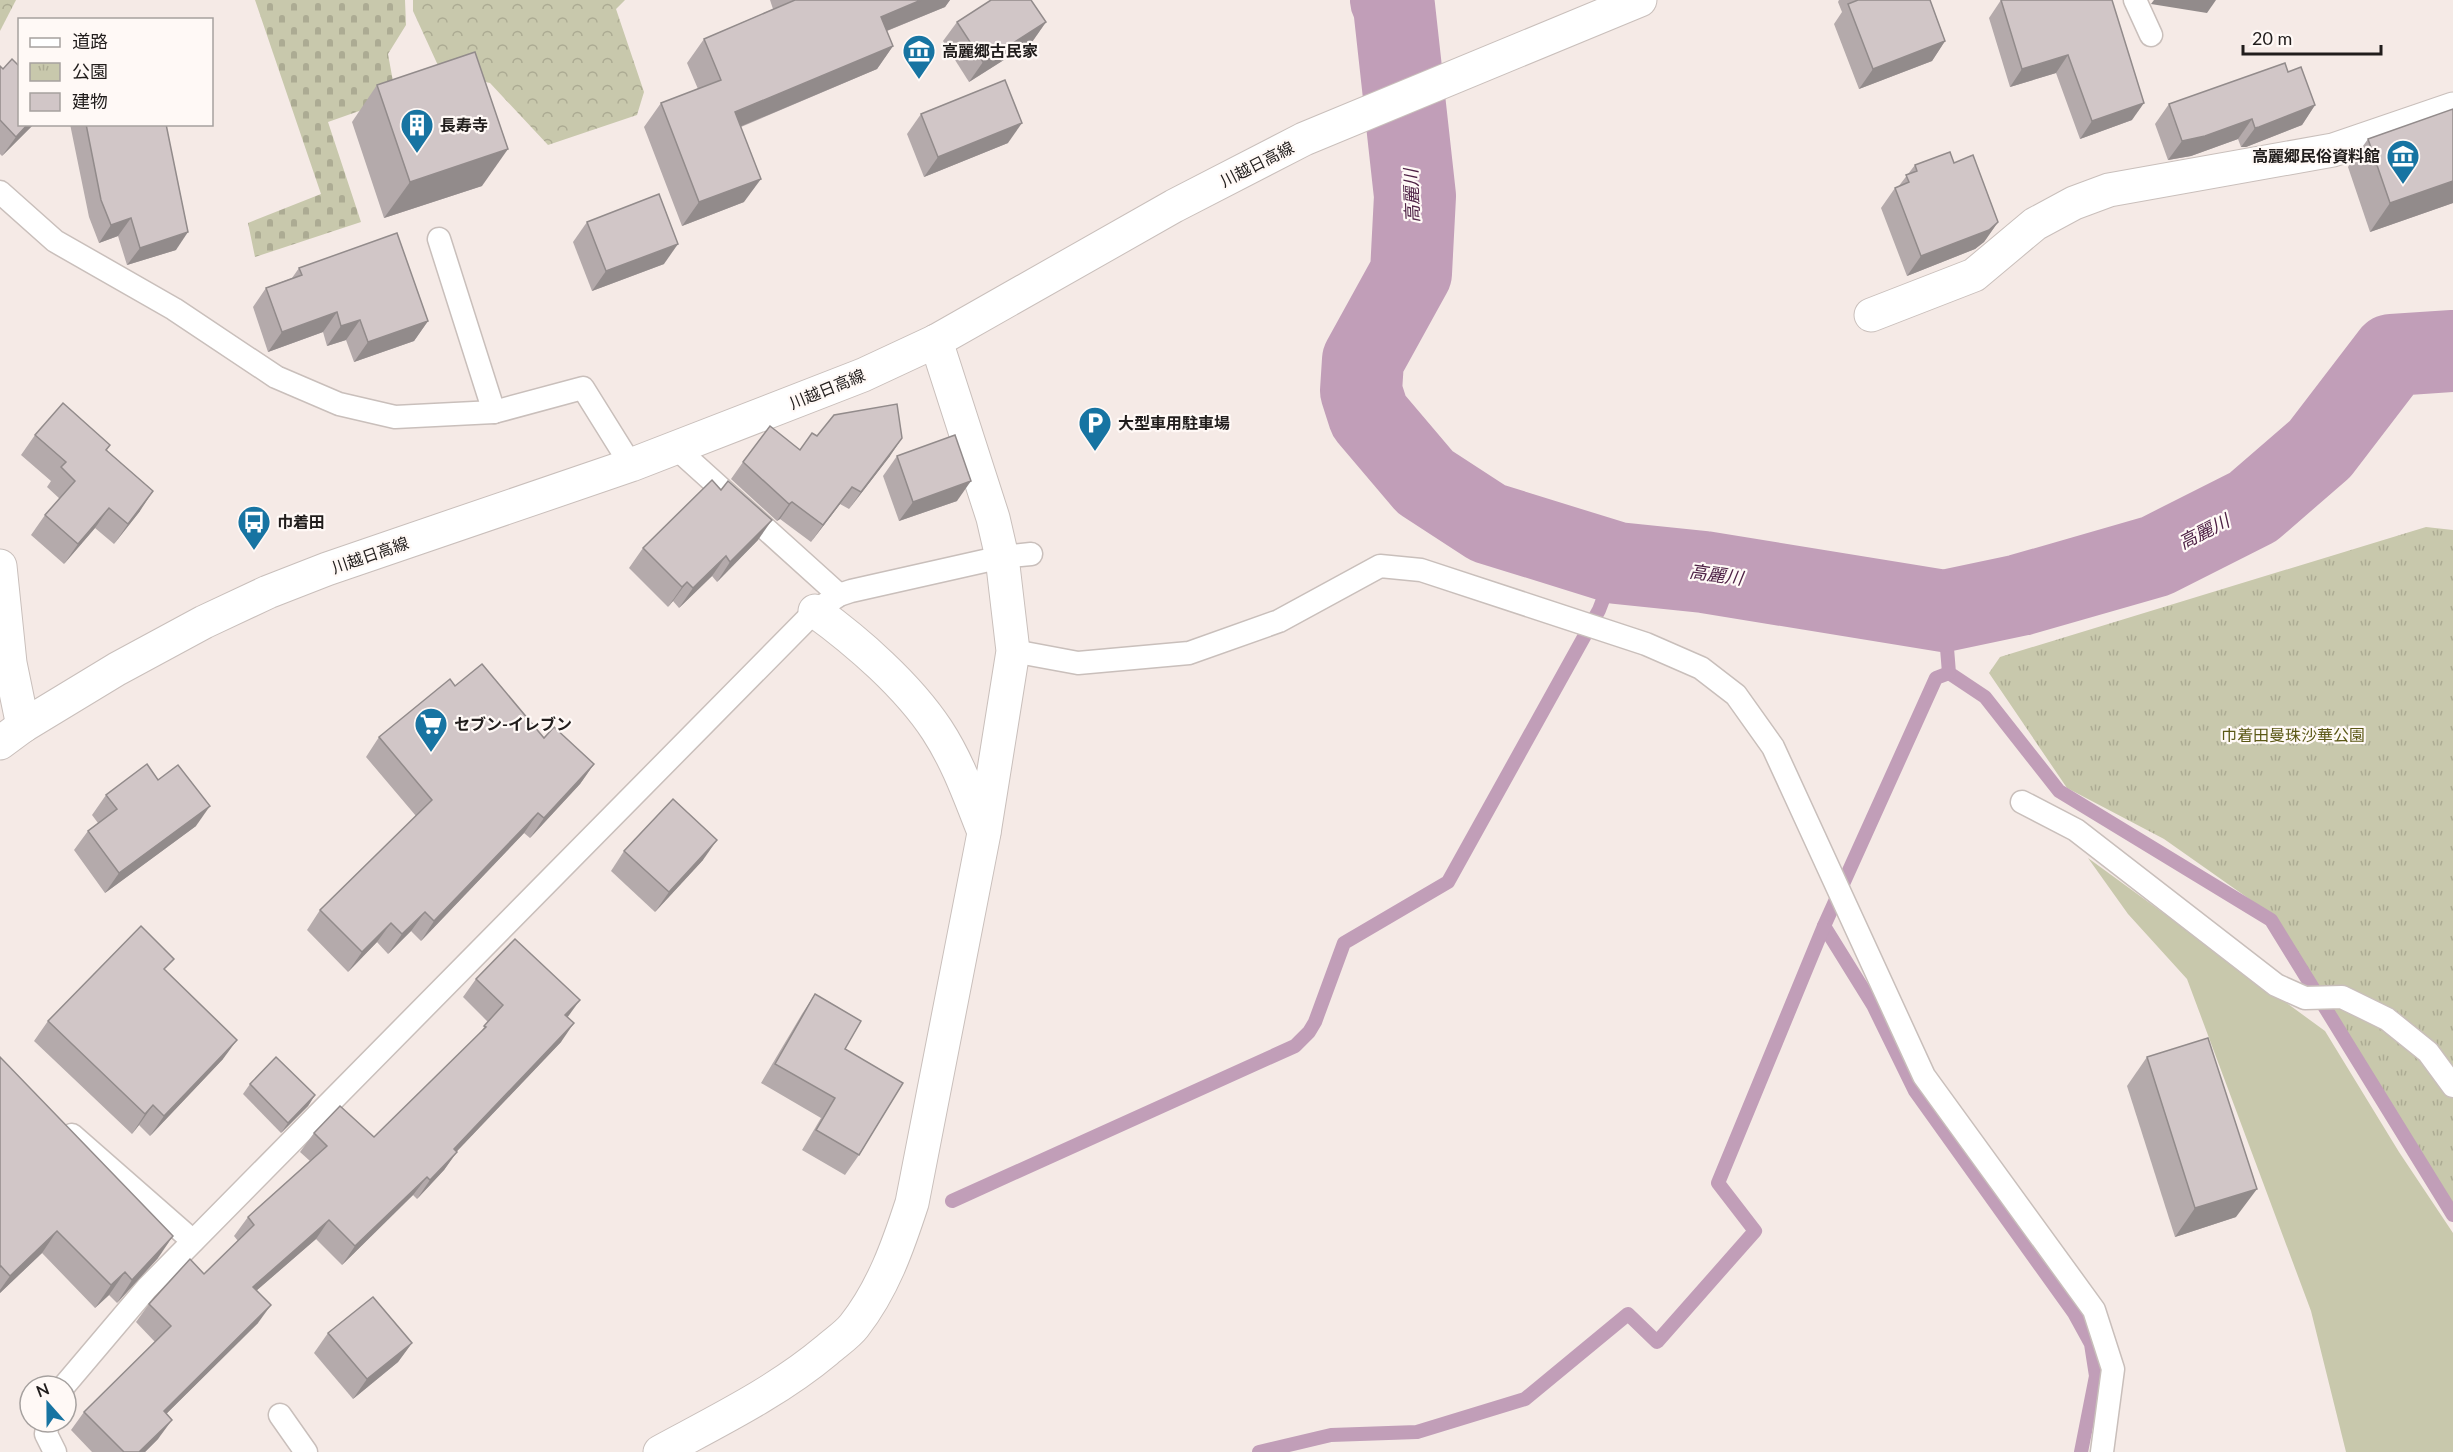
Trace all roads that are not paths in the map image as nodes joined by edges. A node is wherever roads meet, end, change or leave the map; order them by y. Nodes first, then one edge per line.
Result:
1 (1640, 0) edge
2 (2135, 0) edge
3 (2151, 35) dead end
4 (2453, 109) edge
5 (0, 192) edge
6 (439, 239) dead end
7 (1871, 315) dead end
8 (936, 341) junction
9 (494, 412) junction
10 (676, 448) junction
11 (631, 465) junction
12 (1016, 556) junction
13 (0, 566) edge
14 (827, 603) junction
15 (1013, 651) junction
16 (12, 735) edge
17 (2022, 802) dead end
18 (984, 834) junction
19 (2453, 1086) edge
20 (53, 1118) edge
21 (193, 1241) junction
22 (74, 1374) edge
23 (280, 1415) dead end
24 (45, 1434) edge
25 (55, 1452) edge
26 (306, 1452) edge
27 (660, 1452) edge
28 (2102, 1452) edge

1 - 8 street, 川越日高線
2 - 3 lane
4 - 7 street
5 - 9 lane
6 - 9 lane
8 - 10 street, 川越日高線
8 - 12 street
9 - 11 lane
10 - 11 street, 川越日高線
10 - 14 lane
11 - 16 street, 川越日高線
12 - 14 lane
12 - 15 street
13 - 16 street
14 - 18 street
14 - 21 lane
15 - 18 street
15 - 28 lane
17 - 19 lane
18 - 27 street
20 - 21 lane
21 - 22 lane
23 - 26 lane
24 - 25 lane

